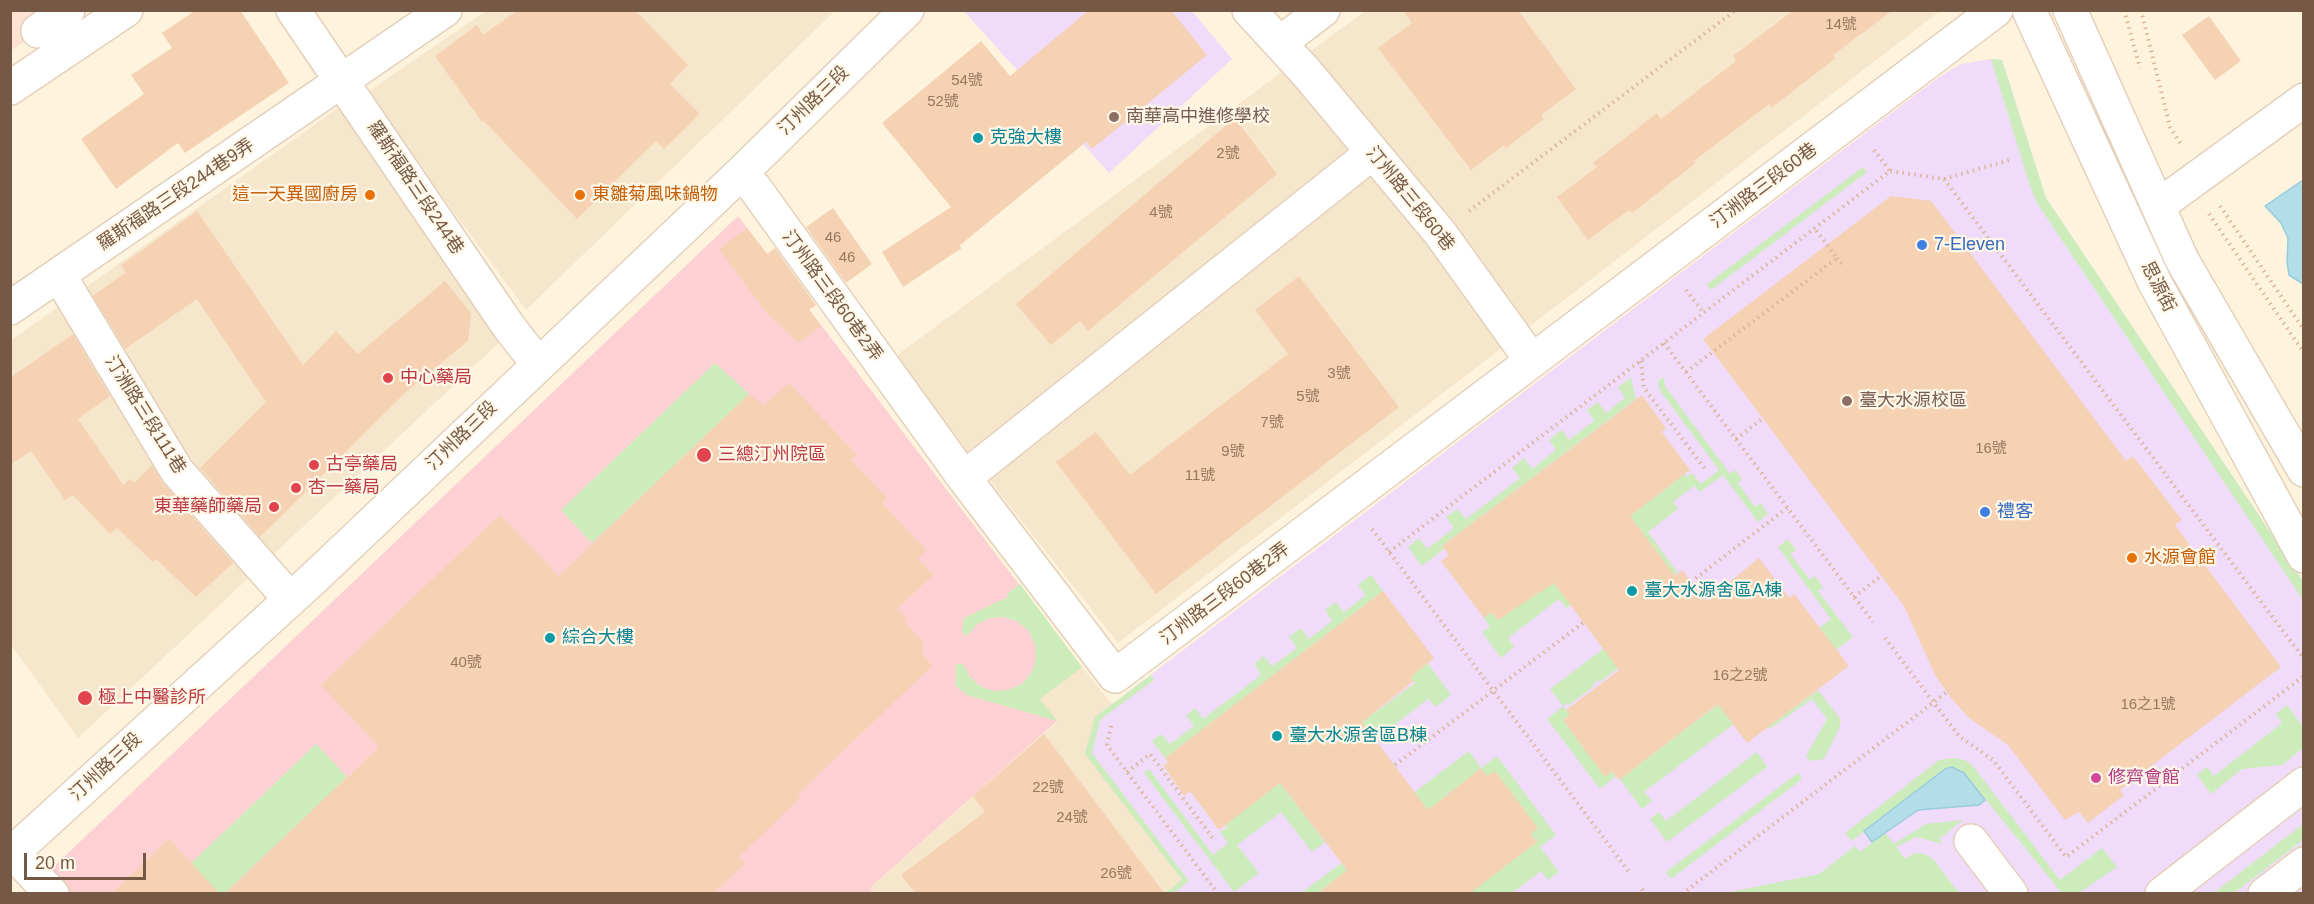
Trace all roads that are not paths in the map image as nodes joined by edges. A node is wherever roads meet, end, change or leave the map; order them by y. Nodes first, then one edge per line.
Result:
1 (68, 10) edge
2 (126, 10) edge
3 (293, 10) edge
4 (445, 10) edge
5 (907, 10) edge
6 (1249, 10) edge
7 (1323, 10) edge
8 (1996, 10) edge
9 (2029, 10) edge
10 (2070, 10) edge
11 (38, 31) dead end
12 (1280, 43) junction
13 (342, 81) junction
14 (10, 88) edge
15 (2304, 100) edge
16 (1372, 153) junction
17 (740, 174) junction
18 (2158, 206) junction
19 (59, 275) junction
20 (10, 308) edge
21 (1532, 361) junction
22 (538, 364) junction
23 (2304, 470) edge
24 (964, 478) junction
25 (2304, 556) edge
26 (290, 599) junction
27 (2304, 784) edge
28 (1971, 841) dead end
29 (12, 854) edge
30 (2304, 864) edge
31 (52, 894) edge
32 (2011, 894) edge
33 (2162, 894) edge
34 (2265, 894) edge

1 - 11 street
2 - 14 street
3 - 13 street, 羅斯福路三段244巷
4 - 13 street, 羅斯福路三段244巷9弄
5 - 17 street, 汀州路三段
6 - 12 street, 汀州路三段60巷
7 - 12 street
8 - 21 street, 汀洲路三段60巷
9 - 25 street, 思源街
10 - 18 street, 思源街
12 - 16 street, 汀州路三段60巷
13 - 19 street, 羅斯福路三段244巷9弄
13 - 22 street, 羅斯福路三段244巷
15 - 18 street
16 - 21 street, 汀州路三段60巷
16 - 24 street
17 - 22 street, 汀州路三段
17 - 24 street, 汀州路三段60巷2弄
18 - 23 street, 思源街
19 - 20 street, 羅斯福路三段244巷9弄
19 - 26 street, 汀洲路三段111巷
21 - 24 street, 汀州路三段60巷2弄
22 - 26 street, 汀州路三段
26 - 29 street, 汀州路三段
27 - 33 street
28 - 32 street
29 - 31 street
30 - 34 street

